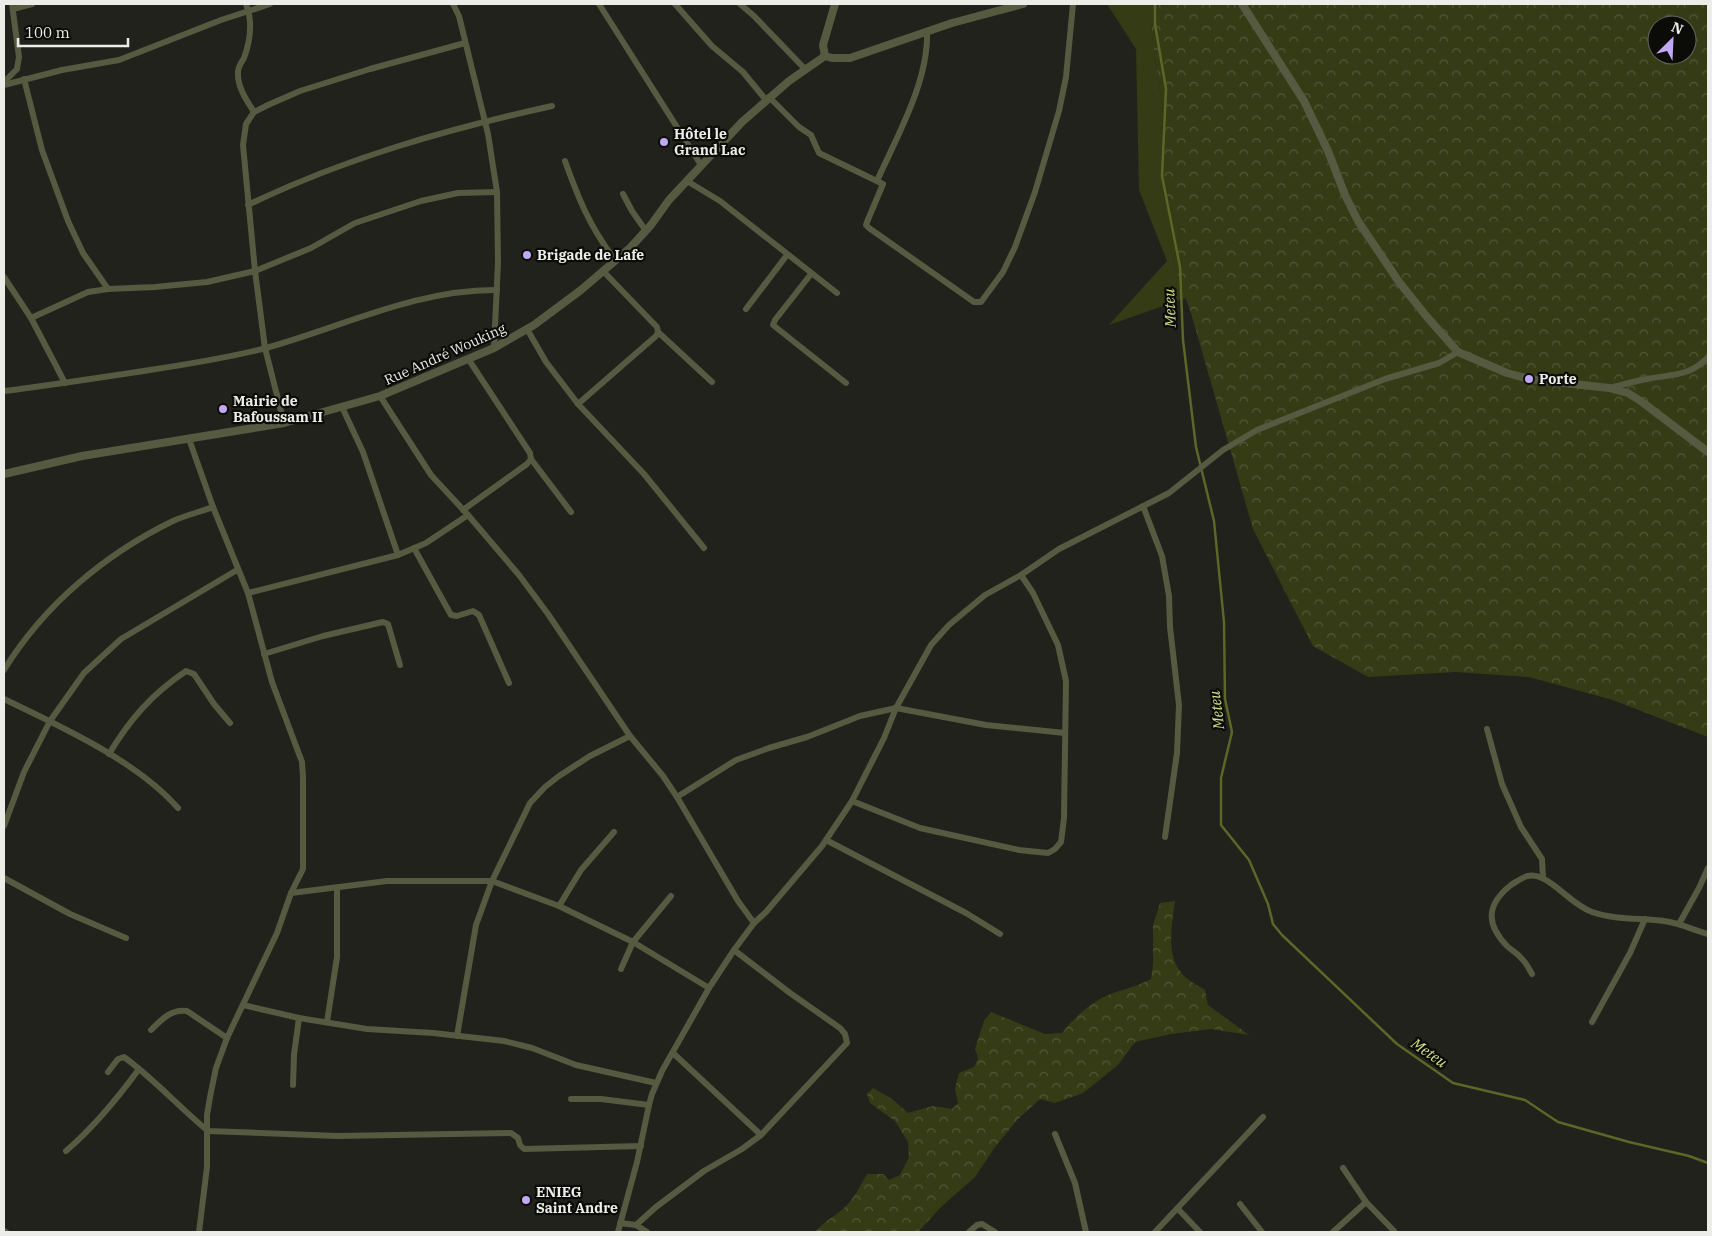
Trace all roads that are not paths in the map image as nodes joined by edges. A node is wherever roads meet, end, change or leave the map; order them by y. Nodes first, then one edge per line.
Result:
1 (32, 4) edge
2 (246, 4) edge
3 (270, 4) edge
4 (453, 4) edge
5 (599, 4) edge
6 (675, 4) edge
7 (740, 4) edge
8 (835, 4) edge
9 (1022, 4) edge
10 (1073, 4) edge
11 (1242, 4) edge
12 (13, 6) edge
13 (249, 11) junction
14 (927, 32) junction
15 (465, 43) junction
16 (825, 56) junction
17 (805, 69) junction
18 (24, 79) junction
19 (4, 83) edge
20 (767, 99) junction
21 (552, 106) dead end
22 (254, 112) junction
23 (484, 121) junction
24 (565, 161) dead end
25 (701, 165) junction
26 (687, 180) junction
27 (877, 181) junction
28 (497, 192) junction
29 (624, 194) dead end
30 (248, 205) junction
31 (646, 231) junction
32 (787, 255) junction
33 (615, 260) junction
34 (603, 271) junction
35 (255, 272) junction
36 (811, 274) junction
37 (4, 277) edge
38 (108, 289) junction
39 (497, 290) junction
40 (836, 293) dead end
41 (746, 310) dead end
42 (31, 318) junction
43 (527, 329) junction
44 (658, 332) junction
45 (265, 348) junction
46 (494, 348) junction
47 (1458, 352) junction
48 (1708, 357) edge
49 (468, 360) junction
50 (712, 382) dead end
51 (65, 383) junction
52 (846, 383) dead end
53 (1609, 388) junction
54 (4, 391) edge
55 (380, 396) junction
56 (578, 404) junction
57 (342, 407) junction
58 (284, 423) junction
59 (188, 439) junction
60 (1708, 452) edge
61 (531, 459) junction
62 (4, 474) edge
63 (1143, 506) junction
64 (213, 507) junction
65 (571, 512) dead end
66 (465, 513) junction
67 (414, 548) junction
68 (704, 548) dead end
69 (398, 555) junction
70 (237, 570) junction
71 (1021, 575) junction
72 (248, 593) junction
73 (264, 654) junction
74 (400, 665) dead end
75 (4, 670) edge
76 (509, 683) dead end
77 (4, 700) edge
78 (896, 708) junction
79 (50, 721) junction
80 (230, 723) dead end
81 (1488, 729) dead end
82 (1065, 733) junction
83 (630, 736) junction
84 (109, 754) junction
85 (677, 797) junction
86 (852, 801) junction
87 (178, 808) dead end
88 (4, 826) edge
89 (614, 832) dead end
90 (1165, 837) dead end
91 (826, 840) junction
92 (1708, 868) edge
93 (4, 878) edge
94 (1543, 878) junction
95 (492, 881) junction
96 (337, 888) junction
97 (291, 893) junction
98 (671, 896) dead end
99 (559, 906) junction
100 (1645, 919) junction
101 (754, 922) junction
102 (1679, 924) junction
103 (1000, 934) dead end
104 (1708, 934) edge
105 (126, 938) dead end
106 (633, 942) junction
107 (734, 950) junction
108 (621, 969) dead end
109 (1532, 974) dead end
110 (709, 988) junction
111 (243, 1005) junction
112 (299, 1018) junction
113 (327, 1022) junction
114 (1592, 1022) dead end
115 (152, 1030) dead end
116 (457, 1036) junction
117 (227, 1038) junction
118 (673, 1053) junction
119 (139, 1070) junction
120 (108, 1072) dead end
121 (656, 1083) junction
122 (293, 1085) dead end
123 (571, 1099) dead end
124 (649, 1105) junction
125 (1263, 1117) dead end
126 (208, 1131) junction
127 (1055, 1134) dead end
128 (762, 1135) junction
129 (641, 1146) junction
130 (66, 1151) dead end
131 (1343, 1168) dead end
132 (1366, 1202) junction
133 (1240, 1204) dead end
134 (1178, 1209) junction
135 (620, 1222) junction
136 (636, 1225) junction
137 (1394, 1231) dead end
138 (199, 1232) edge
139 (618, 1232) edge
140 (647, 1232) edge
141 (970, 1232) edge
142 (995, 1232) edge
143 (1086, 1232) edge
144 (1155, 1232) edge
145 (1200, 1232) edge
146 (1262, 1232) edge
147 (1334, 1232) edge

1 - 12 street
2 - 13 street
3 - 13 street
4 - 15 street
5 - 25 street
6 - 20 street
7 - 17 street
8 - 16 street
9 - 14 street
10 - 27 street
11 - 47 street
12 - 19 street
13 - 18 street
13 - 22 street
14 - 16 street
14 - 27 street
15 - 22 street
15 - 23 street
16 - 17 street, Rue André Wouking
17 - 20 street, Rue André Wouking
18 - 19 street
18 - 38 street
20 - 25 street, Rue André Wouking
20 - 27 street
21 - 23 street
22 - 30 street
23 - 28 street
23 - 30 street
24 - 33 street
25 - 26 street, Rue André Wouking
26 - 31 street, Rue André Wouking
26 - 32 street
28 - 35 street
28 - 39 street
29 - 31 street
30 - 35 street
31 - 33 street, Rue André Wouking
32 - 36 street
32 - 41 street
33 - 34 street, Rue André Wouking
34 - 43 street, Rue André Wouking
34 - 44 street
35 - 38 street
35 - 45 street
36 - 40 street
36 - 52 street
37 - 42 street
38 - 42 street
39 - 45 street
39 - 46 street
42 - 51 street
43 - 46 street, Rue André Wouking
43 - 56 street
44 - 50 street
44 - 56 street
45 - 51 street
45 - 58 street
46 - 49 street, Rue André Wouking
47 - 53 street
47 - 63 street
48 - 53 street
49 - 55 street, Rue André Wouking
49 - 61 street
51 - 54 street
53 - 60 street
55 - 57 street, Rue André Wouking
55 - 66 street
56 - 68 street
57 - 58 street, Rue André Wouking
57 - 69 street
58 - 59 street, Rue André Wouking
59 - 62 street, Rue André Wouking
59 - 64 street
61 - 65 street
61 - 66 street
63 - 71 street
63 - 90 street
64 - 70 street
64 - 75 street
66 - 67 street
66 - 83 street
67 - 69 street
67 - 76 street
69 - 72 street
70 - 72 street
70 - 79 street
71 - 78 street
71 - 82 street
72 - 73 street
73 - 74 street
73 - 97 street
77 - 79 street
78 - 82 street
78 - 85 street
78 - 86 street
79 - 84 street
79 - 88 street
80 - 84 street
81 - 94 street
82 - 86 street
83 - 85 street
83 - 95 street
84 - 87 street
85 - 101 street
86 - 91 street
89 - 99 street
91 - 101 street
91 - 103 street
92 - 102 street
93 - 105 street
94 - 100 street
94 - 109 street
95 - 96 street
95 - 99 street
95 - 116 street
96 - 97 street
96 - 113 street
97 - 111 street
98 - 106 street
99 - 106 street
100 - 102 street
100 - 114 street
101 - 107 street
102 - 104 street
106 - 108 street
106 - 110 street
107 - 110 street
107 - 128 street
110 - 118 street
111 - 112 street
111 - 117 street
112 - 113 street
112 - 122 street
113 - 116 street
115 - 117 street
116 - 121 street
117 - 126 street
118 - 121 street
118 - 128 street
119 - 120 street
119 - 126 street
119 - 130 street
121 - 124 street
123 - 124 street
124 - 129 street
125 - 134 street
126 - 129 street
126 - 138 street
127 - 143 street
128 - 136 street
129 - 135 street
131 - 132 street
132 - 137 street
132 - 147 street
133 - 146 street
134 - 144 street
134 - 145 street
135 - 136 street
135 - 139 street
136 - 140 street
141 - 142 street

